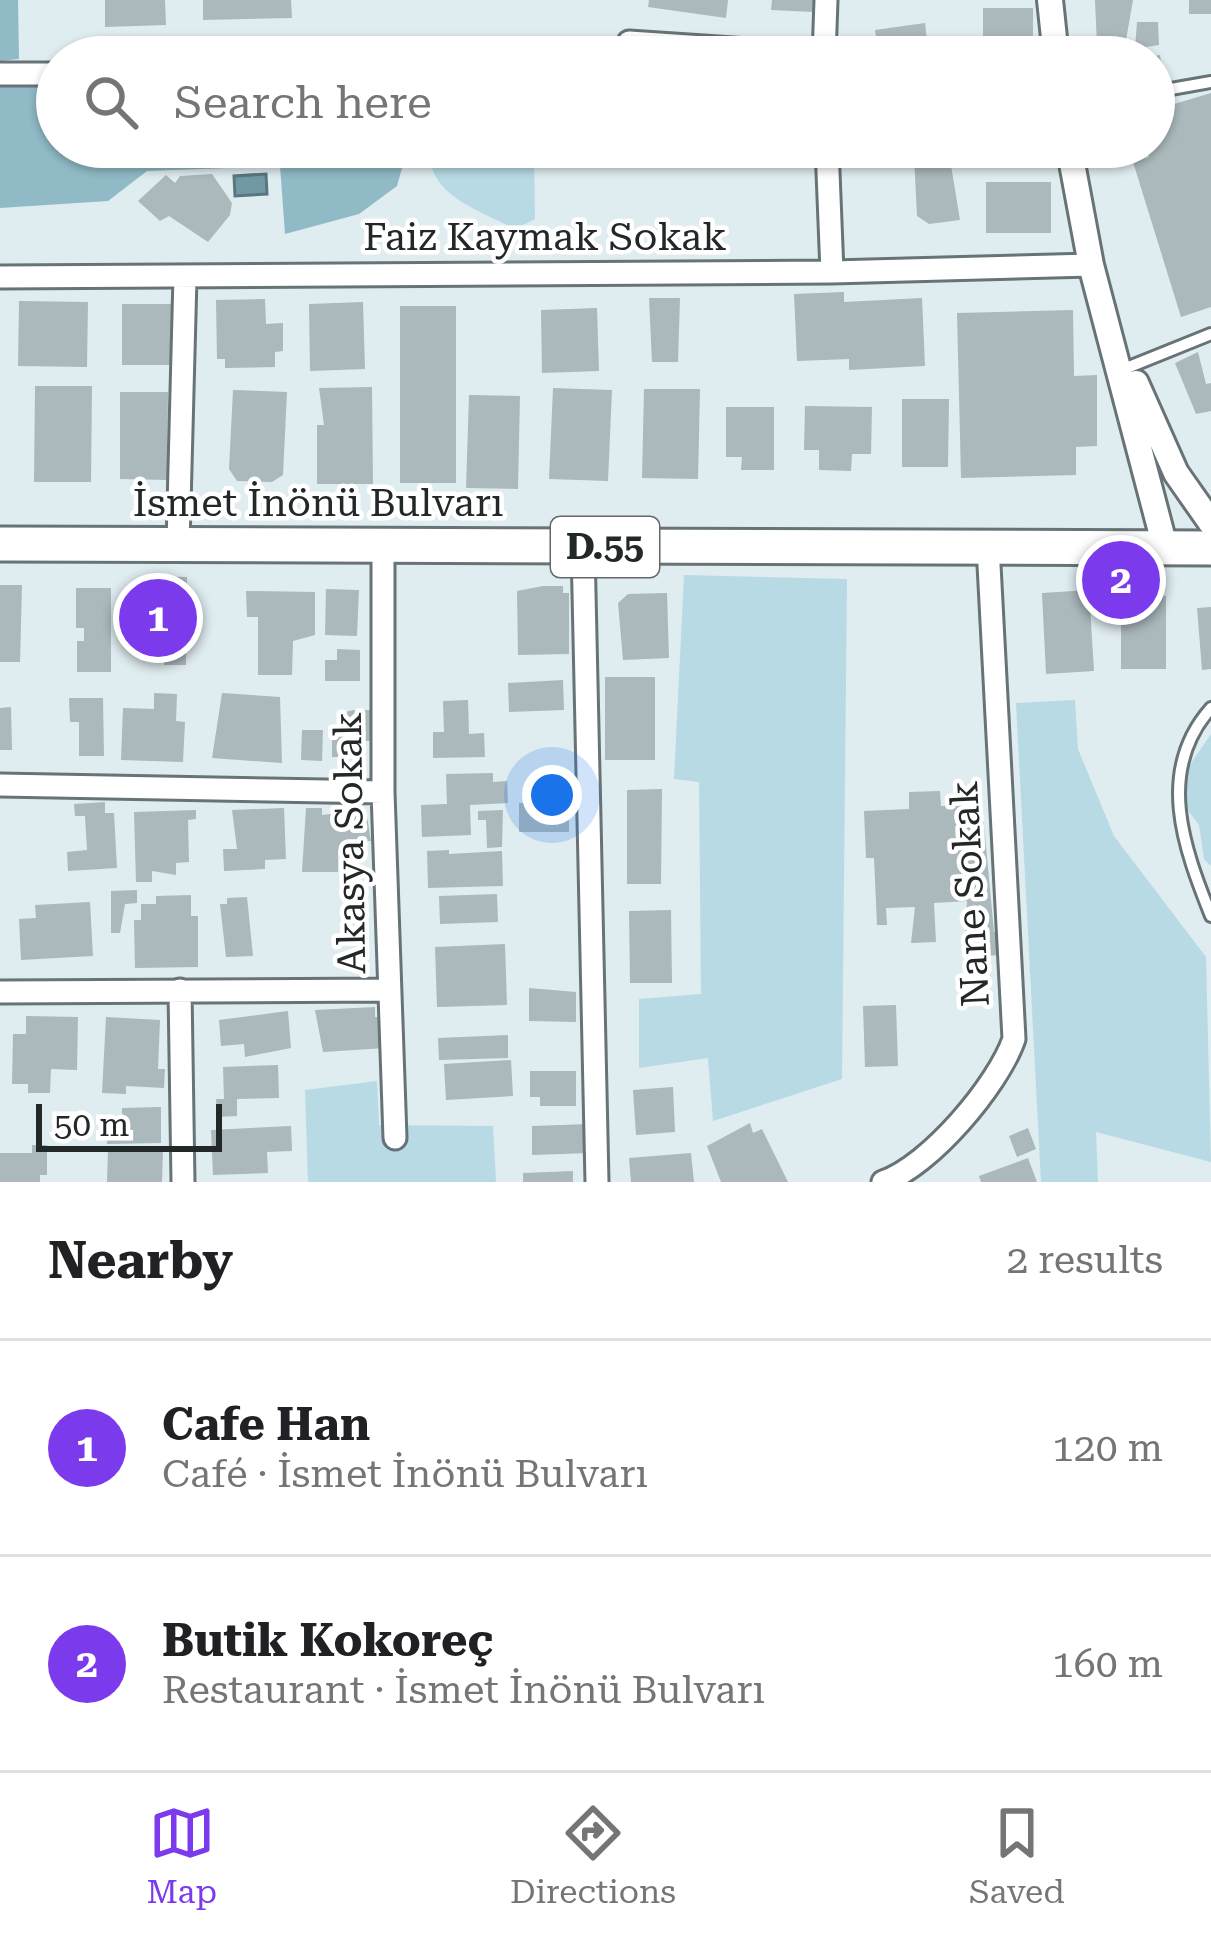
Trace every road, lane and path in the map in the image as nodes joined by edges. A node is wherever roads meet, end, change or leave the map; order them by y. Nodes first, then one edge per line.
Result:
1 (826, 0) edge
2 (1050, 0) edge
3 (825, 36) edge
4 (1054, 36) edge
5 (0, 74) edge
6 (36, 74) edge
7 (1211, 82) edge
8 (1175, 88) edge
9 (828, 168) edge
10 (1073, 168) edge
11 (1091, 265) junction
12 (832, 272) junction
13 (0, 277) edge
14 (185, 277) junction
15 (1111, 326) junction
16 (1211, 334) edge
17 (1129, 367) junction
18 (1211, 523) edge
19 (0, 544) edge
20 (178, 544) junction
21 (382, 546) junction
22 (988, 546) junction
23 (583, 547) junction
24 (1165, 547) junction
25 (1211, 548) edge
26 (1211, 708) edge
27 (0, 785) edge
28 (383, 792) junction
29 (1211, 916) edge
30 (180, 990) junction
31 (389, 991) junction
32 (0, 992) edge
33 (395, 1138) dead end
34 (183, 1182) edge
35 (597, 1182) edge
36 (883, 1182) edge

1 - 3 street
2 - 4 street
5 - 6 street
7 - 8 lane
9 - 12 street
10 - 11 street
11 - 12 street, Faiz Kaymak Sokak
11 - 15 street
12 - 14 street, Faiz Kaymak Sokak
13 - 14 street, Faiz Kaymak Sokak
14 - 20 street
15 - 17 street
15 - 24 street
16 - 17 lane
17 - 18 street
19 - 20 main road, İsmet İnönü Bulvarı / D.55
20 - 21 main road, İsmet İnönü Bulvarı / D.55
21 - 23 main road, İsmet İnönü Bulvarı / D.55
21 - 28 street, Akasya Sokak
22 - 23 main road, İsmet İnönü Bulvarı / D.55
22 - 24 main road, İsmet İnönü Bulvarı / D.55
22 - 36 street, Nane Sokak
23 - 35 street
24 - 25 main road, İsmet İnönü Bulvarı / D.55
26 - 29 lane
27 - 28 street
28 - 31 street, Akasya Sokak
30 - 31 street
30 - 32 street
30 - 34 street
31 - 33 street, Akasya Sokak

